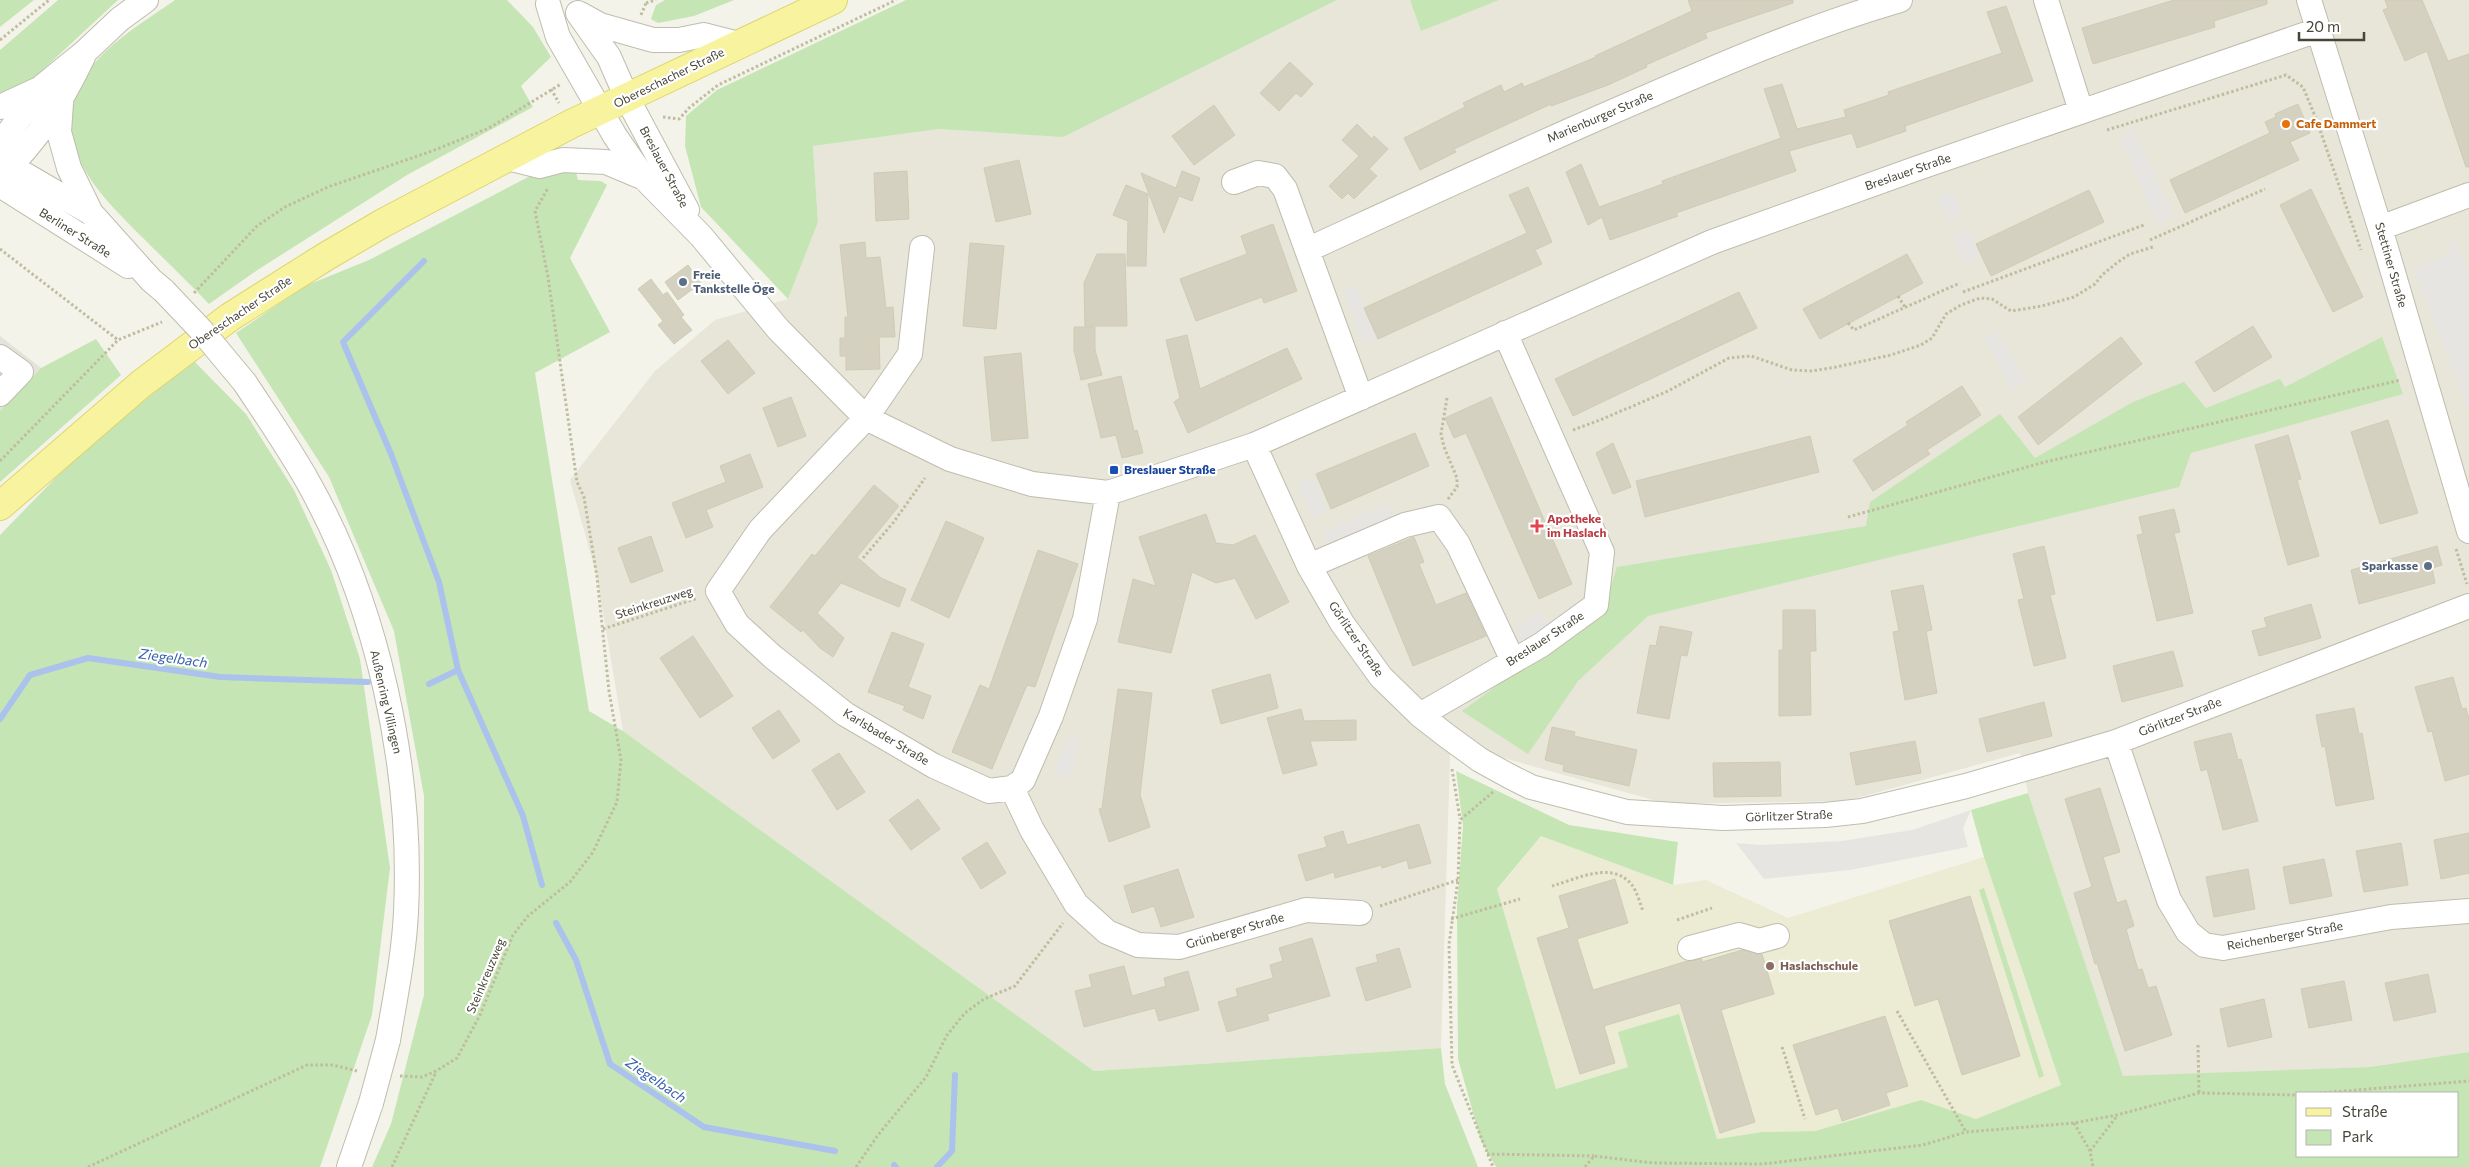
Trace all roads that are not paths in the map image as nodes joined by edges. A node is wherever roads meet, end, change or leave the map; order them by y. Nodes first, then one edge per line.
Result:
1 (146, 0) edge
2 (833, 0) edge
3 (1900, 0) edge
4 (2046, 0) edge
5 (2308, 0) edge
6 (546, 2) edge
7 (578, 13) junction
8 (2318, 30) junction
9 (739, 44) junction
10 (86, 51) junction
11 (43, 86) junction
12 (627, 98) junction
13 (61, 103) junction
14 (0, 107) edge
15 (600, 111) junction
16 (2081, 111) junction
17 (507, 158) junction
18 (2, 168) edge
19 (644, 178) junction
20 (1234, 182) dead end
21 (2469, 195) edge
22 (91, 213) junction
23 (2380, 228) junction
24 (701, 236) junction
25 (922, 248) dead end
26 (1307, 250) junction
27 (157, 286) junction
28 (1505, 332) junction
29 (0, 356) edge
30 (0, 394) edge
31 (1361, 398) junction
32 (866, 418) junction
33 (1254, 445) junction
34 (1108, 492) junction
35 (0, 506) edge
36 (2462, 538) edge
37 (1309, 566) junction
38 (2469, 606) edge
39 (1513, 661) junction
40 (1420, 715) junction
41 (2116, 742) junction
42 (1012, 788) junction
43 (2469, 911) edge
44 (1360, 913) road end
45 (1776, 936) dead end
46 (1690, 948) dead end
47 (349, 1167) edge

1 - 10 street
2 - 9 main road, Obereschacher Straße
3 - 26 street, Marienburger Straße
4 - 16 street
5 - 8 street, Stettiner Straße
6 - 7 street
6 - 15 street
7 - 9 street
7 - 12 street
8 - 16 street, Breslauer Straße
8 - 23 street, Stettiner Straße
9 - 12 main road, Obereschacher Straße
10 - 11 street
10 - 13 street
11 - 14 street
11 - 18 street
12 - 15 main road, Obereschacher Straße
12 - 24 street, Breslauer Straße
13 - 18 street
13 - 22 street
15 - 17 main road, Obereschacher Straße
15 - 19 street, Breslauer Straße
16 - 28 street, Breslauer Straße
17 - 19 street
17 - 35 main road, Obereschacher Straße
18 - 22 street, Berliner Straße
18 - 27 street, Berliner Straße
19 - 24 street, Breslauer Straße
20 - 26 street
21 - 23 street
22 - 27 street, Berliner Straße
23 - 36 street, Stettiner Straße
24 - 32 street, Breslauer Straße
25 - 32 street
26 - 31 street
27 - 47 street, Außenring Villingen, bridge
28 - 31 street, Breslauer Straße
28 - 39 street, Breslauer Straße
29 - 30 street
31 - 33 street, Breslauer Straße
32 - 34 street, Breslauer Straße
32 - 42 street, Karlsbader Straße
33 - 34 street, Breslauer Straße
33 - 37 street, Görlitzer Straße
34 - 42 street
37 - 39 street
37 - 40 street, Görlitzer Straße
38 - 41 street, Görlitzer Straße
39 - 40 street, Breslauer Straße
40 - 41 street, Görlitzer Straße
41 - 43 street, Reichenberger Straße
42 - 44 street, Grünberger Straße
45 - 46 street

